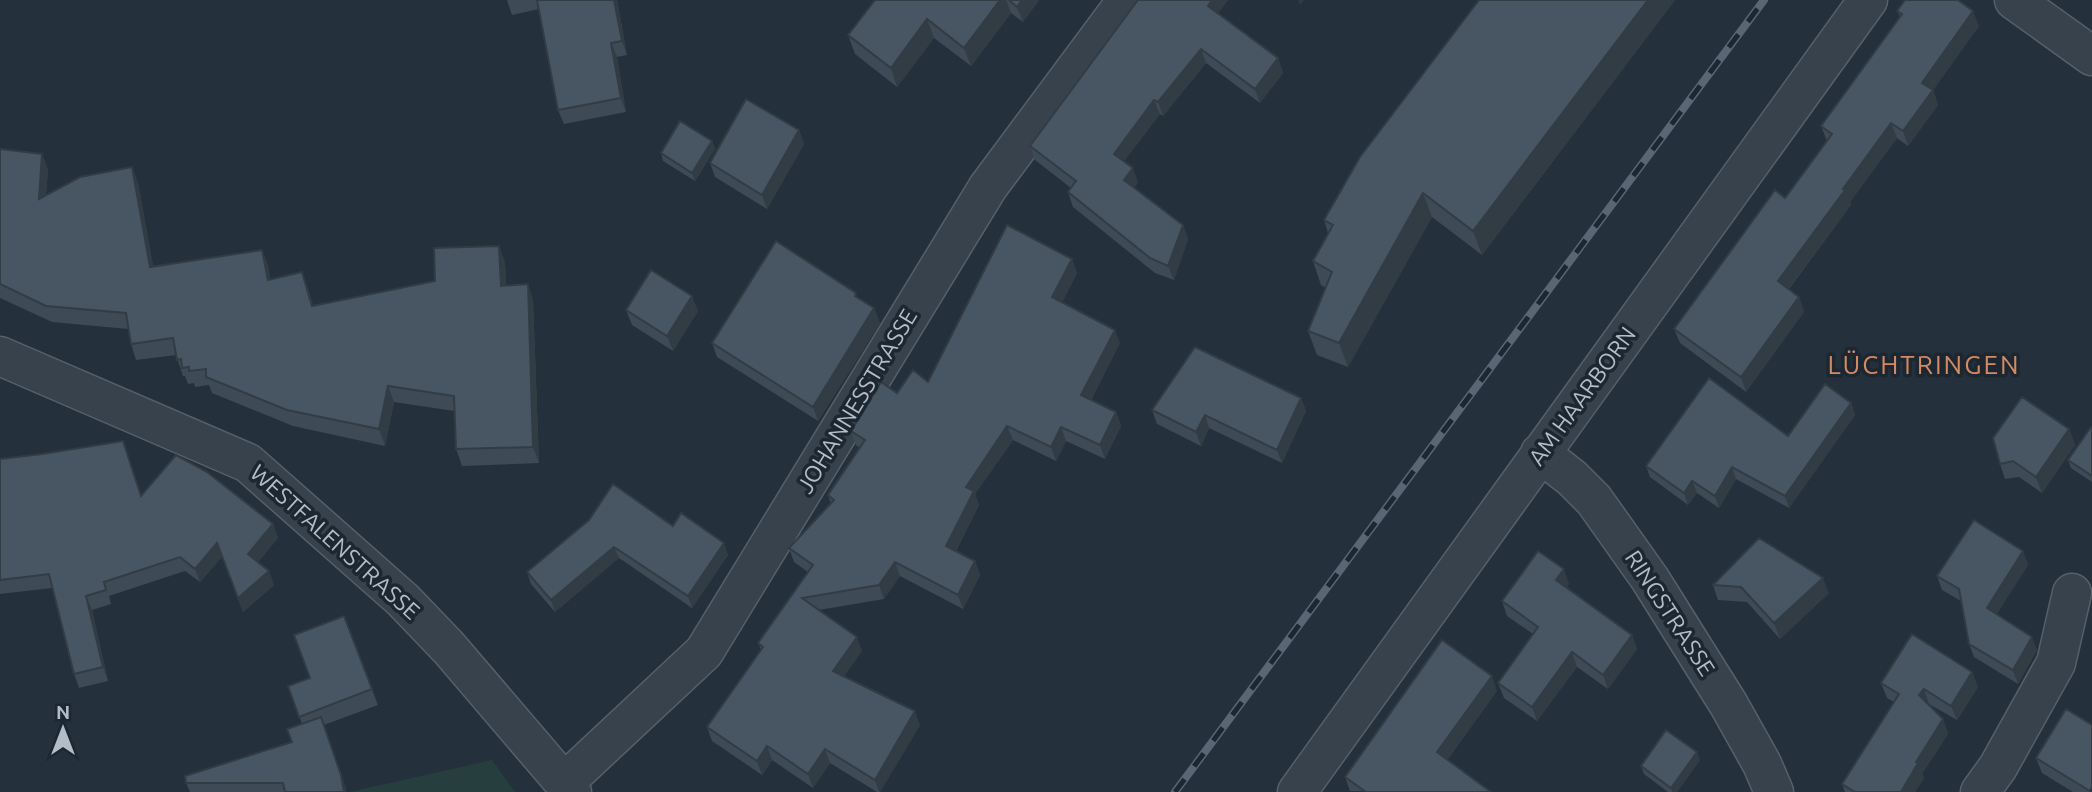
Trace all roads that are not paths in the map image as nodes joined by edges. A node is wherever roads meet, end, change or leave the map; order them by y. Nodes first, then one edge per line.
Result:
1 (1127, 0) edge
2 (1868, 0) edge
3 (2014, 0) edge
4 (2092, 56) edge
5 (0, 356) edge
6 (1540, 453) junction
7 (2072, 593) dead end
8 (569, 787) edge
9 (1297, 792) edge
10 (1774, 792) edge
11 (1980, 792) edge

1 - 8 street, JOHANNESSTRASSE
2 - 6 street, AM HAARBORN
3 - 4 street
5 - 8 street, WESTFALENSTRASSE
6 - 9 street, AM HAARBORN
6 - 10 street, RINGSTRASSE
7 - 11 street

